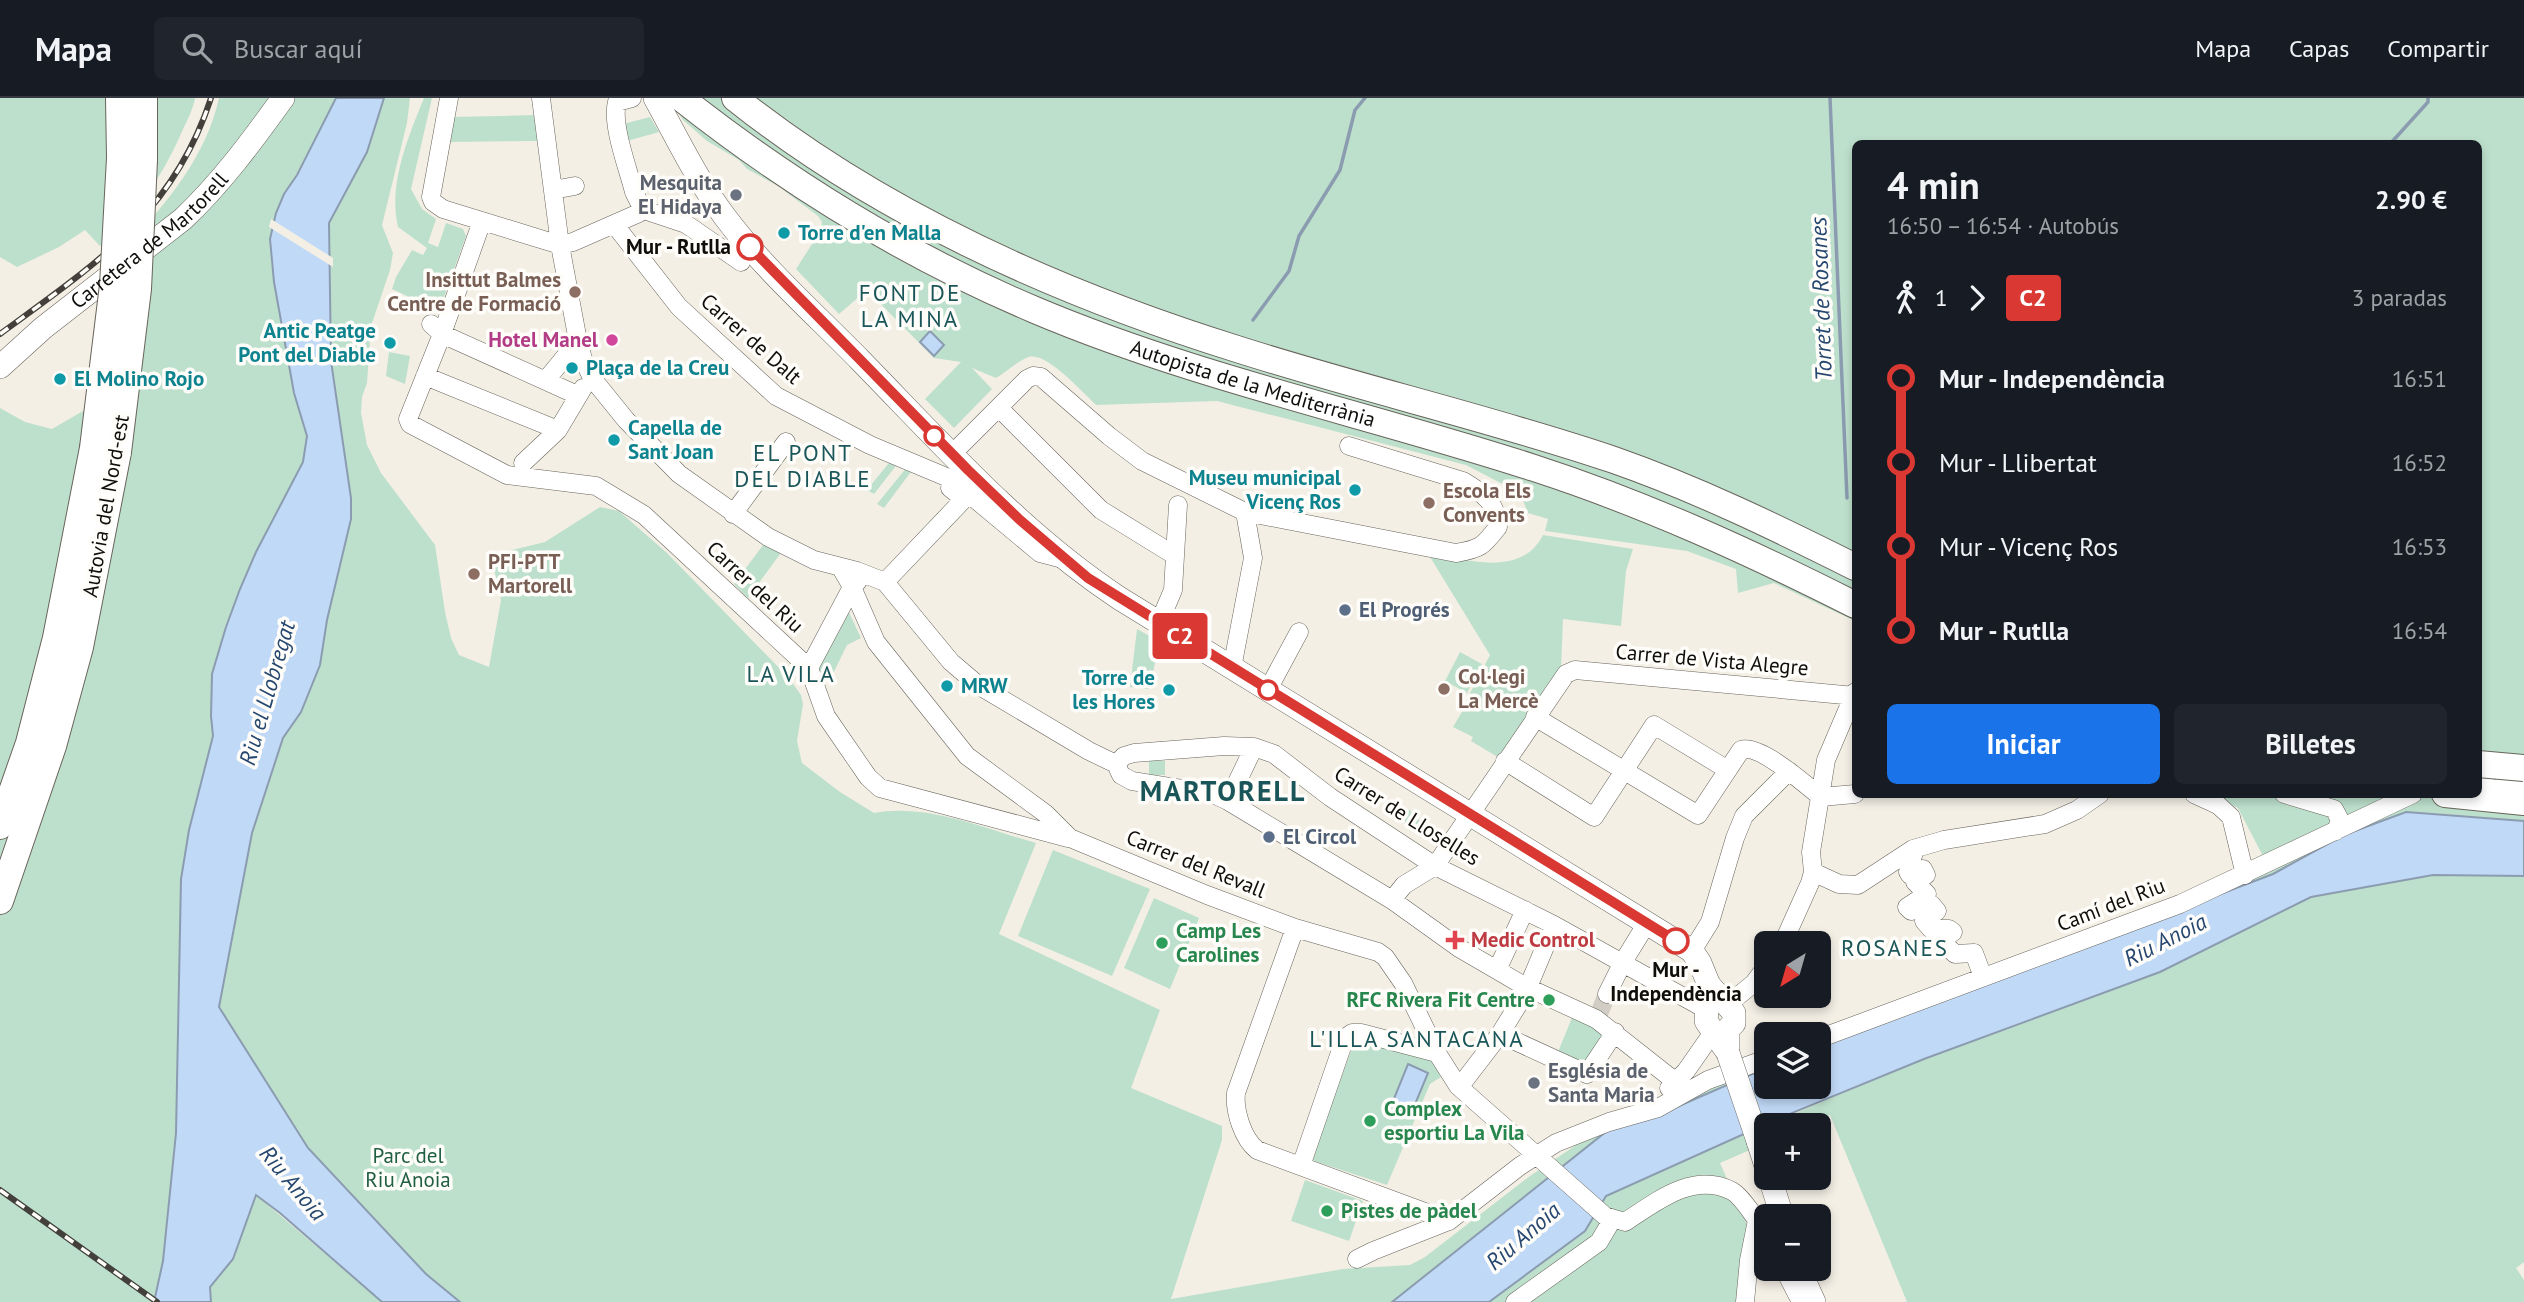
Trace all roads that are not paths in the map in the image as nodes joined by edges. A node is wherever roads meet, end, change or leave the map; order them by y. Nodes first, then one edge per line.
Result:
1 (119, 98) edge
2 (144, 98) edge
3 (283, 98) edge
4 (449, 98) edge
5 (541, 98) edge
6 (632, 98) edge
7 (655, 98) edge
8 (681, 98) edge
9 (735, 98) edge
10 (132, 159) junction
11 (575, 186) dead end
12 (554, 190) junction
13 (639, 213) dead end
14 (482, 221) junction
15 (614, 224) junction
16 (560, 244) junction
17 (741, 262) dead end
18 (436, 329) junction
19 (578, 341) junction
20 (0, 367) edge
21 (425, 376) junction
22 (592, 378) junction
23 (546, 380) junction
24 (577, 395) junction
25 (999, 408) junction
26 (558, 430) junction
27 (786, 442) dead end
28 (1349, 446) dead end
29 (106, 450) junction
30 (952, 454) junction
31 (915, 464) junction
32 (519, 469) junction
33 (1178, 505) dead end
34 (1245, 512) junction
35 (733, 514) junction
36 (1174, 555) junction
37 (1064, 559) junction
38 (1852, 566) edge
39 (841, 568) junction
40 (878, 578) junction
41 (852, 587) junction
42 (1852, 604) edge
43 (1159, 623) junction
44 (1299, 632) dead end
45 (809, 668) junction
46 (1232, 668) junction
47 (1270, 684) dead end
48 (1852, 695) edge
49 (1852, 700) edge
50 (1535, 717) junction
51 (1254, 747) junction
52 (1147, 753) junction
53 (1505, 761) junction
54 (1116, 764) junction
55 (1728, 770) junction
56 (1624, 771) junction
57 (1789, 771) junction
58 (2499, 773) edge
59 (1147, 784) junction
60 (2524, 785) edge
61 (1852, 794) edge
62 (1821, 797) junction
63 (2094, 798) edge
64 (2204, 798) edge
65 (2297, 798) edge
66 (2405, 798) edge
67 (2482, 798) edge
68 (1228, 801) junction
69 (2524, 802) edge
70 (1470, 814) junction
71 (0, 826) edge
72 (2336, 831) junction
73 (1070, 838) junction
74 (1915, 849) junction
75 (1435, 866) junction
76 (1813, 872) junction
77 (2245, 875) junction
78 (1392, 900) junction
79 (0, 901) edge
80 (1525, 910) junction
81 (1647, 923) junction
82 (1554, 925) junction
83 (1295, 928) junction
84 (1789, 931) edge
85 (1692, 951) junction
86 (1623, 961) junction
87 (1497, 970) junction
88 (1983, 977) junction
89 (1754, 983) edge
90 (1527, 987) junction
91 (1607, 994) tunnel mouth
92 (1717, 1013) junction
93 (1615, 1032) junction
94 (1500, 1034) junction
95 (1831, 1034) edge
96 (1437, 1054) junction
97 (1754, 1063) edge
98 (1676, 1082) junction
99 (1458, 1086) junction
100 (1608, 1122) junction
101 (1754, 1129) edge
102 (1538, 1155) junction
103 (1301, 1166) junction
104 (1754, 1217) edge
105 (1612, 1220) junction
106 (1449, 1221) junction
107 (1754, 1248) edge
108 (1357, 1259) dead end
109 (1790, 1281) edge
110 (1804, 1281) edge
111 (1515, 1302) edge
112 (1745, 1302) edge
113 (1801, 1302) edge
114 (1814, 1302) edge

1 - 10 highway, Autovia del Nord-est
2 - 10 highway, Autovia del Nord-est
3 - 20 main road, Carretera de Martorell
4 - 14 street
5 - 12 street
6 - 17 street
7 - 30 main road
8 - 42 highway, Autopista de la Mediterrània
9 - 38 highway, Autopista de la Mediterrània
10 - 29 highway, Autovia del Nord-est, bridge
11 - 12 street
12 - 16 street
13 - 15 street
14 - 16 street
14 - 18 street
15 - 16 street
15 - 31 street, Carrer de Dalt
16 - 19 street
18 - 21 street
18 - 23 street
19 - 22 street
19 - 23 street
21 - 26 street
21 - 32 street, Carrer del Riu
22 - 24 street
22 - 35 street
23 - 24 street
24 - 26 street
25 - 30 street
25 - 34 street
25 - 36 street
26 - 32 street
27 - 35 street
28 - 34 street
29 - 71 highway, Autovia del Nord-est
29 - 79 highway, Autovia del Nord-est
30 - 37 main road
31 - 37 street, Carrer de Dalt
31 - 40 street
32 - 45 street, Carrer del Riu
33 - 36 street
34 - 46 street
35 - 39 street
36 - 43 street
37 - 43 main road
39 - 40 street
39 - 41 street, Carrer del Revall
40 - 41 street
40 - 54 street
41 - 45 street
41 - 73 street, Carrer del Revall
43 - 46 main road
44 - 47 street
45 - 73 street, Carrer del Riu
46 - 70 main road
48 - 50 street, Carrer de Vista Alegre
49 - 62 street
50 - 53 street
50 - 56 street
51 - 52 street, Carrer de Lloselles
51 - 68 street
51 - 75 street, Carrer de Lloselles
52 - 54 street, Carrer de Lloselles
52 - 59 street
53 - 56 street
53 - 70 street
54 - 59 street
55 - 56 street
55 - 56 street
55 - 57 street
57 - 62 street
57 - 85 street
58 - 60 street
59 - 68 street
61 - 62 street
62 - 76 street
63 - 74 street
64 - 77 street
65 - 72 street
66 - 72 street, Camí del Riu
67 - 69 highway
68 - 78 street
70 - 75 street
70 - 81 main road
72 - 77 street, Camí del Riu
73 - 83 street, Carrer del Revall
74 - 76 street
74 - 88 street
75 - 78 street
75 - 80 street, Carrer de Lloselles
76 - 84 street
77 - 88 street, Camí del Riu
78 - 87 street
80 - 82 street, Carrer de Lloselles
80 - 87 street
81 - 85 main road
81 - 86 street
82 - 86 street, Carrer de Lloselles
82 - 90 street
83 - 96 street, Carrer del Revall
83 - 103 street
85 - 92 main road
86 - 91 street
86 - 92 street, Carrer de Lloselles
87 - 90 street
88 - 95 street, Camí del Riu
89 - 92 street
90 - 93 street
90 - 94 street
92 - 98 street
92 - 101 main road, bridge
93 - 94 street
93 - 98 street
94 - 99 street
96 - 99 street, Carrer del Revall
96 - 103 street
97 - 100 street
98 - 100 street
99 - 102 street, Carrer del Revall
100 - 102 street
102 - 105 street, Carrer del Revall
102 - 106 street
103 - 106 street
104 - 105 street
105 - 111 street
106 - 108 street
107 - 112 street
109 - 113 street
110 - 114 main road

